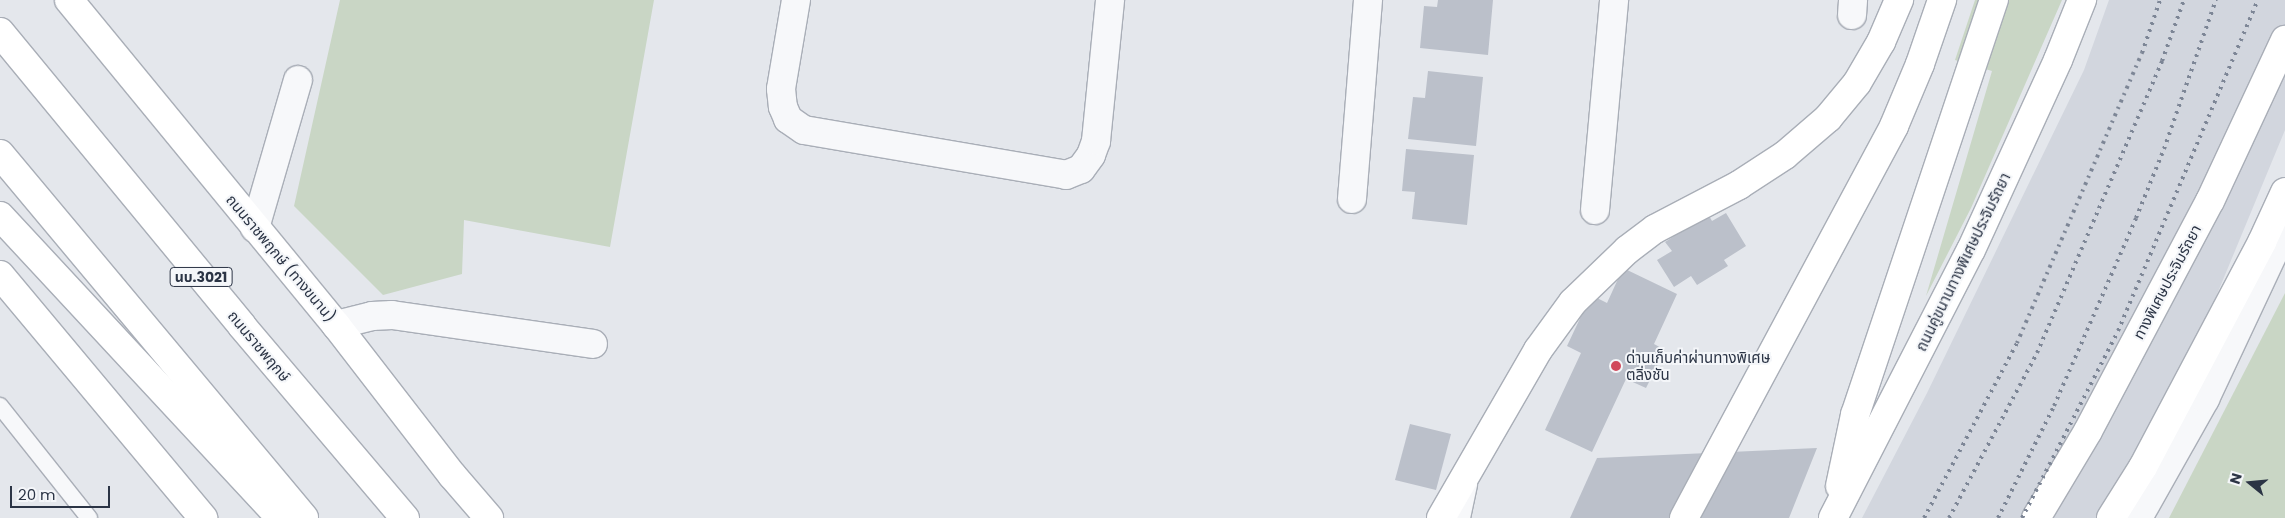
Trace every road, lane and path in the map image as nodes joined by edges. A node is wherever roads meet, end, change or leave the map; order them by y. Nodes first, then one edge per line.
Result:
1 (69, 0) edge
2 (796, 0) edge
3 (1110, 0) edge
4 (1368, 0) edge
5 (1614, 0) edge
6 (1899, 0) edge
7 (1942, 0) edge
8 (1994, 0) edge
9 (2082, 0) edge
10 (0, 32) edge
11 (2285, 40) edge
12 (298, 80) dead end
13 (0, 154) edge
14 (2285, 192) edge
15 (1352, 199) dead end
16 (1595, 210) dead end
17 (0, 216) edge
18 (255, 228) junction
19 (2285, 228) edge
20 (0, 275) edge
21 (336, 325) junction
22 (593, 344) dead end
23 (0, 406) edge
24 (1474, 460) junction
25 (1834, 517) edge
26 (89, 518) edge
27 (203, 518) edge
28 (281, 518) edge
29 (304, 518) edge
30 (406, 518) edge
31 (489, 518) edge
32 (1441, 518) edge
33 (1462, 518) edge
34 (1684, 518) edge
35 (2036, 518) edge
36 (2111, 518) edge
37 (2138, 518) edge

1 - 18 main road, ถนนราชพฤกษ์ (ทางขนาน)
2 - 3 street
4 - 15 street
5 - 16 street
6 - 24 main road
7 - 34 main road
8 - 25 main road
9 - 25 main road, ถนนคู่ขนานทางพิเศษประจิมรัถยา
10 - 30 main road, ถนนราชพฤกษ์ / นบ.3021
11 - 35 main road, ทางพิเศษประจิมรัถยา
12 - 18 street
13 - 29 main road
14 - 36 main road
17 - 28 main road
18 - 21 main road, ถนนราชพฤกษ์ (ทางขนาน)
19 - 37 street
20 - 27 main road
21 - 22 street
21 - 31 main road, ถนนราชพฤกษ์ (ทางขนาน)
23 - 26 lane
24 - 32 main road
24 - 33 lane

